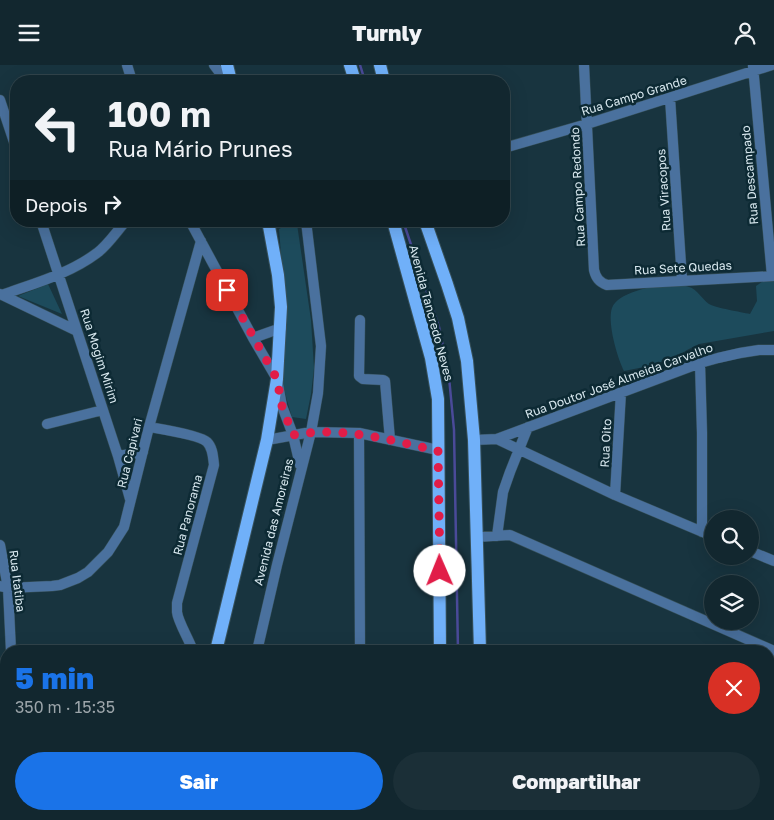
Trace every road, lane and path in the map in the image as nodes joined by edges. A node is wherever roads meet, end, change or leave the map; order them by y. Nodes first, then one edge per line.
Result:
1 (584, 65) edge
2 (772, 65) edge
3 (753, 68) edge
4 (670, 98) junction
5 (0, 100) edge
6 (587, 124) junction
7 (10, 130) edge
8 (510, 147) edge
9 (43, 227) edge
10 (121, 227) edge
11 (193, 227) edge
12 (271, 227) edge
13 (307, 227) edge
14 (395, 227) edge
15 (427, 227) edge
16 (201, 241) junction
17 (59, 274) junction
18 (773, 276) edge
19 (596, 278) joint
20 (682, 281) junction
21 (1, 294) edge
22 (360, 320) dead end
23 (281, 328) junction
24 (77, 331) junction
25 (253, 338) junction
26 (774, 349) edge
27 (700, 363) junction
28 (277, 379) junction
29 (621, 392) junction
30 (103, 410) junction
31 (47, 424) dead end
32 (149, 427) junction
33 (528, 427) junction
34 (311, 431) junction
35 (359, 433) junction
36 (293, 435) junction
37 (497, 439) junction
38 (267, 440) junction
39 (390, 440) junction
40 (474, 440) junction
41 (518, 449) junction
42 (438, 451) junction
43 (143, 452) junction
44 (118, 456) junction
45 (301, 469) junction
46 (615, 495) junction
47 (130, 500) junction
48 (702, 532) joint
49 (496, 536) junction
50 (476, 537) junction
51 (0, 545) edge
52 (759, 555) edge
53 (774, 561) edge
54 (4, 587) edge
55 (359, 629) junction
56 (10, 645) edge
57 (191, 645) edge
58 (217, 645) edge
59 (258, 645) edge
60 (355, 645) edge
61 (360, 645) edge
62 (440, 645) edge
63 (480, 645) edge
64 (760, 645) edge

1 - 6 street, Rua Campo Redondo
2 - 3 street, Rua Campo Grande
3 - 4 street, Rua Campo Grande
3 - 18 street, Rua Descampado
4 - 6 street, Rua Campo Grande
4 - 20 street, Rua Viracopos
5 - 7 street
6 - 8 street, Rua Campo Grande
6 - 19 street, Rua Campo Redondo
9 - 17 street, Rua Mogim Mirim
10 - 17 street
11 - 16 street
12 - 23 main road, Avenida das Amoreiras
13 - 34 street, Avenida das Amoreiras
14 - 42 main road, Avenida Tancredo Neves
15 - 40 main road
16 - 25 street
16 - 32 street, Rua Capivari
17 - 21 street
17 - 24 street, Rua Mogim Mirim
18 - 20 street, Rua Sete Quedas
19 - 20 street, Rua Sete Quedas
21 - 24 street
22 - 39 street
23 - 25 street
23 - 28 main road, Avenida das Amoreiras
24 - 30 street, Rua Mogim Mirim
25 - 28 street
26 - 27 street, Rua Doutor José Almeida Carvalho
27 - 29 street, Rua Doutor José Almeida Carvalho
27 - 48 street
28 - 36 street
28 - 38 main road, Avenida das Amoreiras
29 - 33 street, Rua Doutor José Almeida Carvalho
29 - 46 street, Rua Oito
30 - 31 street
30 - 44 street, Rua Mogim Mirim
32 - 43 street, Rua Capivari
32 - 57 street, Rua Panorama
33 - 37 street, Rua Doutor José Almeida Carvalho
33 - 41 street
34 - 35 street
34 - 36 street
34 - 45 street, Avenida das Amoreiras
35 - 39 street
35 - 55 street
36 - 38 street
36 - 45 street
37 - 40 street, Rua Doutor José Almeida Carvalho
37 - 41 street
38 - 58 main road, Avenida das Amoreiras
39 - 42 street
40 - 50 main road
41 - 46 street
41 - 49 street
42 - 62 main road, Avenida Tancredo Neves
43 - 44 street
43 - 47 street, Rua Capivari
44 - 47 street, Rua Mogim Mirim
45 - 59 street, Avenida das Amoreiras
46 - 48 street
47 - 54 street, Rua Capivari
49 - 50 street
49 - 64 street
50 - 63 main road
51 - 54 street, Rua Itatiba
52 - 53 street
54 - 56 street, Rua Itatiba
55 - 60 street
55 - 61 street

